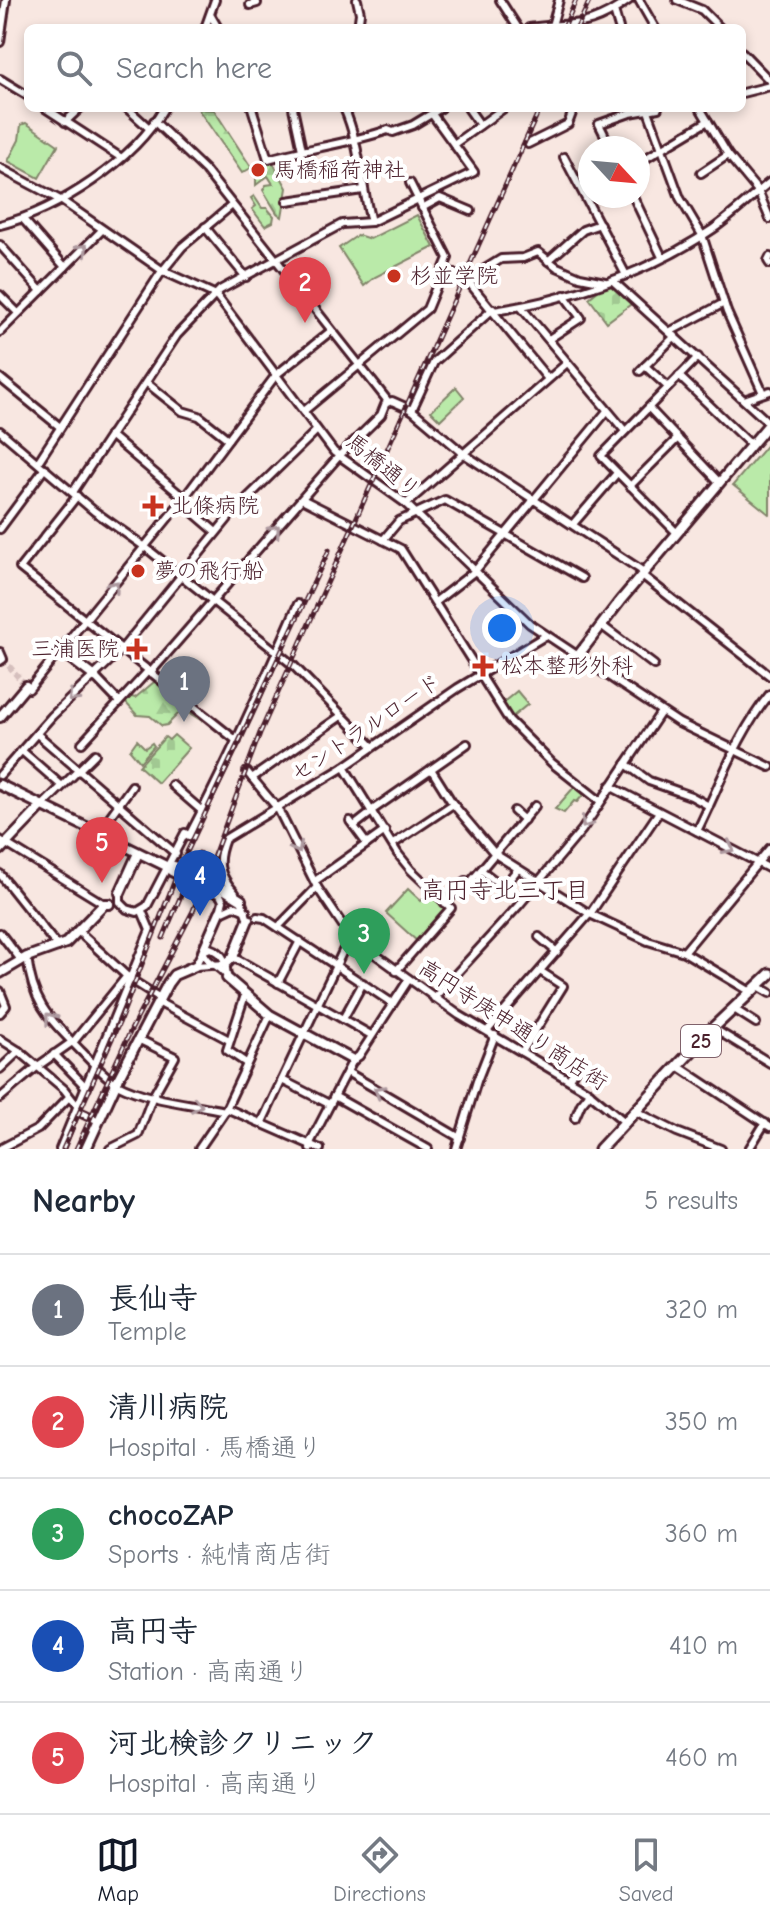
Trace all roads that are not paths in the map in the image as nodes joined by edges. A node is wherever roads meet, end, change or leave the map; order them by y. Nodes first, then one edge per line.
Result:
1 (6, 0) edge
2 (215, 0) edge
3 (357, 0) edge
4 (500, 0) edge
5 (559, 0) edge
6 (629, 0) edge
7 (639, 0) edge
8 (677, 0) edge
9 (717, 10) dead end
10 (614, 11) junction
11 (707, 14) junction
12 (211, 16) junction
13 (207, 24) edge
14 (216, 24) edge
15 (359, 24) edge
16 (515, 24) edge
17 (553, 24) edge
18 (591, 24) edge
19 (618, 24) edge
20 (653, 24) edge
21 (716, 24) edge
22 (0, 42) edge
23 (746, 56) edge
24 (0, 79) edge
25 (770, 83) edge
26 (746, 92) edge
27 (24, 94) edge
28 (51, 112) edge
29 (76, 112) edge
30 (131, 112) edge
31 (161, 112) edge
32 (253, 112) edge
33 (294, 112) edge
34 (345, 112) edge
35 (435, 112) edge
36 (471, 112) edge
37 (498, 112) edge
38 (572, 112) edge
39 (634, 112) edge
40 (649, 112) edge
41 (702, 112) edge
42 (432, 114) junction
43 (154, 121) junction
44 (708, 121) junction
45 (65, 122) junction
46 (480, 125) junction
47 (149, 128) junction
48 (605, 136) edge
49 (356, 141) junction
50 (454, 144) junction
51 (528, 144) dead end
52 (662, 148) junction
53 (302, 150) junction
54 (728, 155) junction
55 (650, 156) edge
56 (120, 157) junction
57 (564, 157) dead end
58 (0, 168) edge
59 (701, 173) dead end
60 (770, 182) edge
61 (410, 183) dead end
62 (578, 186) edge
63 (363, 190) junction
64 (758, 191) junction
65 (417, 199) junction
66 (62, 201) junction
67 (287, 201) dead end
68 (231, 206) junction
69 (422, 208) junction
70 (590, 208) edge
71 (639, 208) edge
72 (471, 211) dead end
73 (23, 219) junction
74 (770, 219) edge
75 (371, 222) junction
76 (600, 224) junction
77 (0, 225) edge
78 (205, 227) junction
79 (102, 230) junction
80 (702, 235) junction
81 (0, 245) edge
82 (662, 257) junction
83 (770, 257) edge
84 (275, 261) junction
85 (548, 261) junction
86 (770, 264) edge
87 (65, 267) junction
88 (445, 269) junction
89 (163, 271) junction
90 (626, 275) junction
91 (246, 277) junction
92 (467, 280) junction
93 (613, 281) junction
94 (605, 282) junction
95 (41, 291) junction
96 (0, 295) edge
97 (216, 295) junction
98 (564, 295) junction
99 (724, 303) junction
100 (521, 307) junction
101 (494, 310) junction
102 (18, 313) junction
103 (331, 331) junction
104 (0, 332) edge
105 (673, 334) junction
106 (549, 339) junction
107 (698, 357) junction
108 (567, 363) junction
109 (359, 366) junction
110 (276, 375) junction
111 (679, 376) junction
112 (0, 378) edge
113 (548, 379) junction
114 (147, 383) junction
115 (668, 387) junction
116 (766, 392) edge
117 (744, 400) junction
118 (387, 403) junction
119 (649, 408) junction
120 (412, 410) junction
121 (304, 411) junction
122 (607, 411) junction
123 (769, 423) edge
124 (60, 427) junction
125 (317, 430) junction
126 (0, 431) edge
127 (625, 431) junction
128 (110, 435) junction
129 (678, 438) junction
130 (228, 439) junction
131 (751, 445) junction
132 (464, 454) junction
133 (339, 456) junction
134 (38, 462) junction
135 (45, 468) junction
136 (617, 473) junction
137 (719, 482) junction
138 (630, 486) junction
139 (75, 494) junction
140 (534, 497) junction
141 (302, 499) junction
142 (182, 500) junction
143 (406, 504) junction
144 (0, 511) edge
145 (415, 514) junction
146 (9, 517) junction
147 (573, 524) junction
148 (0, 529) edge
149 (216, 532) junction
150 (677, 533) junction
151 (507, 535) junction
152 (383, 540) junction
153 (145, 547) junction
154 (475, 571) junction
155 (643, 574) junction
156 (182, 577) junction
157 (582, 578) dead end
158 (212, 601) junction
159 (435, 602) junction
160 (298, 604) dead end
161 (86, 621) junction
162 (601, 625) junction
163 (545, 636) junction
164 (121, 650) junction
165 (61, 651) junction
166 (277, 653) junction
167 (577, 657) junction
168 (654, 665) dead end
169 (149, 672) junction
170 (479, 674) junction
171 (770, 676) edge
172 (95, 677) junction
173 (28, 688) joint
174 (770, 694) edge
175 (119, 702) junction
176 (661, 712) junction
177 (341, 716) junction
178 (0, 717) edge
179 (37, 734) junction
180 (237, 741) junction
181 (82, 743) dead end
182 (467, 744) dead end
183 (372, 746) junction
184 (22, 751) junction
185 (735, 751) junction
186 (95, 754) dead end
187 (626, 764) junction
188 (344, 767) junction
189 (770, 767) edge
190 (431, 769) junction
191 (78, 770) junction
192 (0, 775) edge
193 (0, 785) edge
194 (172, 785) dead end
195 (62, 786) junction
196 (132, 786) dead end
197 (610, 786) junction
198 (600, 801) junction
199 (118, 804) junction
200 (453, 804) junction
201 (42, 806) junction
202 (535, 806) dead end
203 (709, 806) junction
204 (278, 809) junction
205 (202, 811) junction
206 (514, 811) dead end
207 (372, 812) junction
208 (659, 812) junction
209 (524, 820) junction
210 (385, 831) junction
211 (697, 831) junction
212 (98, 833) junction
213 (367, 844) junction
214 (393, 844) junction
215 (2, 845) edge
216 (770, 848) edge
217 (138, 853) junction
218 (176, 854) junction
219 (495, 854) junction
220 (756, 862) junction
221 (166, 866) junction
222 (518, 869) junction
223 (770, 869) edge
224 (481, 870) junction
225 (0, 874) edge
226 (538, 882) junction
227 (316, 884) junction
228 (120, 893) junction
229 (239, 898) junction
230 (445, 903) junction
231 (106, 904) junction
232 (127, 909) junction
233 (142, 911) junction
234 (220, 912) junction
235 (590, 914) junction
236 (250, 916) junction
237 (278, 927) junction
238 (78, 931) junction
239 (0, 933) edge
240 (350, 936) junction
241 (539, 937) dead end
242 (300, 941) junction
243 (58, 947) junction
244 (203, 951) junction
245 (557, 952) junction
246 (684, 952) junction
247 (24, 959) junction
248 (230, 960) junction
249 (336, 965) junction
250 (195, 966) junction
251 (215, 966) junction
252 (396, 971) junction
253 (540, 971) junction
254 (0, 973) edge
255 (770, 974) edge
256 (128, 977) junction
257 (227, 978) junction
258 (409, 979) junction
259 (278, 983) junction
260 (363, 983) junction
261 (754, 989) junction
262 (0, 991) edge
263 (770, 993) edge
264 (245, 995) junction
265 (434, 998) junction
266 (159, 1000) junction
267 (392, 1003) junction
268 (317, 1005) junction
269 (734, 1009) junction
270 (0, 1013) edge
271 (270, 1015) junction
272 (343, 1019) junction
273 (756, 1023) dead end
274 (713, 1028) junction
275 (488, 1030) junction
276 (304, 1033) junction
277 (371, 1035) junction
278 (495, 1035) junction
279 (0, 1039) edge
280 (138, 1039) junction
281 (229, 1040) junction
282 (72, 1042) junction
283 (19, 1051) junction
284 (522, 1052) junction
285 (54, 1054) junction
286 (353, 1060) junction
287 (246, 1063) junction
288 (579, 1063) dead end
289 (770, 1063) edge
290 (38, 1066) junction
291 (96, 1066) junction
292 (678, 1066) junction
293 (0, 1069) edge
294 (347, 1072) junction
295 (569, 1079) junction
296 (282, 1080) junction
297 (116, 1083) junction
298 (87, 1088) junction
299 (590, 1093) junction
300 (334, 1096) junction
301 (69, 1097) junction
302 (153, 1097) junction
303 (0, 1098) edge
304 (329, 1104) junction
305 (78, 1109) junction
306 (226, 1110) junction
307 (637, 1112) junction
308 (575, 1118) dead end
309 (99, 1121) junction
310 (262, 1122) junction
311 (626, 1123) junction
312 (767, 1125) edge
313 (460, 1138) junction
314 (12, 1146) edge
315 (311, 1147) edge
316 (0, 1149) edge
317 (60, 1149) edge
318 (86, 1149) edge
319 (110, 1149) edge
320 (199, 1149) edge
321 (320, 1149) edge
322 (428, 1149) edge
323 (456, 1149) edge
324 (600, 1149) edge
325 (721, 1149) edge
326 (749, 1149) edge

1 - 22 street
2 - 12 street
3 - 15 street
4 - 16 street
5 - 17 street
6 - 10 street
7 - 20 street
8 - 11 street
9 - 11 street
10 - 18 street
10 - 19 street
11 - 21 street
12 - 13 street
12 - 14 street
23 - 25 street
24 - 27 street
25 - 26 street
28 - 45 street
29 - 45 street
30 - 47 street
31 - 43 street
32 - 53 street
33 - 53 street
34 - 49 street
35 - 42 street
36 - 46 street
37 - 46 street
38 - 51 street
39 - 48 street
40 - 52 street
41 - 44 street
42 - 49 street
42 - 50 street
43 - 47 street
43 - 68 street
44 - 52 street
44 - 54 street
45 - 56 street
46 - 50 street
47 - 56 street
49 - 53 street
49 - 63 street
50 - 65 street
52 - 55 street
52 - 80 street
54 - 59 street
54 - 64 street
56 - 66 street
57 - 62 street
58 - 66 street, 馬橋通り
60 - 64 street
61 - 65 street
63 - 67 street
63 - 75 street
64 - 74 street
64 - 80 street
65 - 69 street
65 - 75 street
66 - 73 street
66 - 79 street, 馬橋通り
68 - 78 street
68 - 84 street
69 - 72 street
69 - 88 street
70 - 76 street
71 - 82 street
73 - 77 street
73 - 87 street
75 - 84 street
76 - 85 street
76 - 90 street
78 - 89 street
78 - 91 street
87 -> 79 street
79 - 89 street, 馬橋通り
80 - 82 street
80 - 99 street
81 - 95 street
82 - 90 street
83 - 86 street
84 - 91 street
84 - 103 street
85 - 92 street
85 - 94 street
87 - 95 street
88 - 92 street
88 - 109 street
89 - 97 street, 馬橋通り
89 - 124 street
90 - 93 street
91 - 97 street
92 - 101 street
93 - 94 street
93 - 105 street
94 - 98 street
95 - 102 street
96 - 102 street
97 - 110 street, 馬橋通り
97 - 114 street
98 - 100 street
98 - 106 street
99 - 105 street
99 - 116 street
100 - 101 street
100 - 106 street
101 - 113 street
101 - 120 street
102 - 104 street
103 - 109 street
103 - 110 street
105 - 107 street
105 - 115 street
106 - 108 street
107 - 111 street
107 - 117 street
108 - 113 street
108 - 122 street
109 - 118 street
109 - 121 street
110 - 121 street, 馬橋通り
110 - 130 street
111 - 115 street
111 - 131 street
112 - 124 street
113 - 132 street
114 - 128 street
114 - 130 street
115 - 119 street
116 - 117 street
117 - 123 street
118 - 120 street
118 - 133 street
119 - 127 street
119 - 129 street
120 - 132 street
121 - 125 street, 馬橋通り
122 - 127 street
122 - 140 street
123 - 131 street
124 - 134 street
125 - 133 street, 馬橋通り
125 - 149 street
126 - 134 street
127 - 136 street
128 - 139 street
128 - 142 street
129 - 137 street
129 - 138 street
130 - 142 street
131 - 137 street
132 - 140 street
132 - 143 street
133 - 141 street
133 - 143 street, 馬橋通り
134 - 135 street
135 - 139 street
135 - 146 street
136 - 138 street
136 - 147 street
137 - 150 street
138 - 150 street
139 - 153 street
139 - 161 street
140 - 147 street
140 - 151 street
141 - 152 street
158 -> 141 street
142 - 149 street
142 - 153 street
143 - 145 street, 馬橋通り
144 - 146 street
145 - 151 street
145 - 152 street
145 - 154 street, 馬橋通り
146 - 148 street
147 - 155 street
149 - 156 street
150 - 155 street
151 - 154 street
151 - 157 street
152 - 159 street
153 - 156 street
161 -> 153 street
154 - 159 street
154 - 163 street, 馬橋通り
155 - 162 street
155 - 171 street
156 - 158 street
156 - 164 street
158 - 166 street
158 - 169 street
159 - 170 street
160 - 166 street
161 - 164 street
161 - 165 street
162 - 167 street
162 - 168 street
163 - 167 street, 馬橋通り
163 - 170 street, セントラルロード
164 - 169 street
164 - 172 street
165 - 172 street
165 - 173 street
166 - 177 street
166 - 180 street
167 - 176 street, 馬橋通り
169 - 175 street
169 - 180 street
170 - 183 street, セントラルロード
170 - 198 street
172 - 175 street
172 -> 179 street
173 - 178 street
174 - 185 street
175 - 181 street
176 - 185 street, 馬橋通り
176 - 187 street
177 - 183 street
177 - 204 street, 高円寺庚申通り商店街
179 - 184 street
179 - 191 street
180 - 205 street
182 - 190 street
183 - 188 street, セントラルロード
184 - 192 street
184 - 195 street
185 - 189 street, 馬橋通り
185 - 203 street
186 - 191 street
187 - 197 street
187 - 203 street
188 - 204 street, セントラルロード
188 - 207 street
190 - 200 street
190 - 207 street
191 - 195 street
191 - 199 street
193 - 201 street
194 - 205 street
195 - 201 street
196 - 199 street
197 - 198 street
197 - 208 street
198 -> 226 street
199 - 212 street
199 - 218 street
200 - 214 street
200 - 219 street
201 - 212 street
201 - 215 street
202 - 209 street
203 - 211 street
204 -> 227 street, 高円寺庚申通り商店街
204 - 229 street, セントラルロード
205 - 218 street
206 - 209 street
207 - 210 street
207 - 213 street
208 - 211 street
208 - 235 street
209 - 219 street
210 - 213 street
210 - 214 street
211 -> 220 street
212 - 217 street
213 - 227 street
214 - 230 street
215 - 231 street
216 - 220 street
217 - 221 street
217 - 228 street
218 - 221 street
219 - 222 street
219 - 224 street
220 - 223 street
220 - 246 street
221 - 229 street
221 - 233 street
221 - 234 street
222 - 224 street
222 - 226 street
224 - 230 street
225 - 243 street
226 - 235 street
226 - 265 street
227 - 237 street
227 - 240 street, 高円寺庚申通り商店街
228 - 231 street
228 - 232 street
229 - 236 street
229 - 236 street
230 - 252 street
231 - 232 street
231 - 238 street
232 - 233 street
233 - 256 street
234 - 236 street
234 - 244 street
235 - 245 street
235 - 246 street
236 - 237 street
236 - 248 street
237 - 242 street
238 - 243 street
238 - 256 street
239 - 247 street
240 - 249 street
240 - 252 street, 高円寺庚申通り商店街
241 - 245 street
242 - 249 street
242 - 259 street
243 - 247 street
244 - 248 street
244 - 250 street
244 - 251 street
245 - 253 street
246 - 261 street
247 - 254 street
282 -> 247 street
248 - 251 street
248 - 257 street
248 - 259 street
249 - 260 street
249 - 268 street
250 - 251 street
250 - 266 street
251 - 257 street
252 - 258 street, 高円寺庚申通り商店街
253 - 275 street
253 - 284 street
255 - 261 main road, 25
256 - 266 street
256 - 282 street
256 - 291 street
257 - 264 street
258 - 265 street, 高円寺庚申通り商店街
258 - 267 street
259 - 268 street
260 - 267 street
260 - 272 street
261 - 263 street
261 - 269 main road, 25
262 - 270 street
264 - 271 street
264 - 281 street
265 - 275 street, 高円寺庚申通り商店街
266 - 280 street
266 - 281 street
267 - 277 street
268 - 272 street
268 - 276 street
269 - 273 street
269 - 274 main road, 25
271 - 276 street
271 - 287 street
272 - 277 street
274 - 289 street
274 - 292 main road, 25
275 - 278 street, 高円寺庚申通り商店街
276 - 286 street
276 - 296 street
277 - 286 street
278 - 284 street, 高円寺庚申通り商店街
278 - 313 street
279 - 283 street
280 - 297 street
280 - 302 street
281 - 287 street
282 - 285 street
282 - 291 street
283 - 290 street
283 - 293 street
284 - 295 street, 高円寺庚申通り商店街
285 - 290 street
285 - 298 street
286 - 294 street
287 - 306 street
288 - 295 street
290 - 301 street
290 - 303 street
291 - 297 street
291 - 298 street
292 - 307 main road, 25
292 - 312 street
294 - 300 street
313 -> 294 street
295 - 299 street, 高円寺庚申通り商店街
296 - 304 street
296 - 310 street
297 - 302 street
297 - 309 street
298 - 305 street
299 - 308 street
299 - 311 street, 高円寺庚申通り商店街
300 - 304 street
300 - 322 street
301 - 305 street
301 - 314 street
302 -> 306 street
302 - 319 street
304 - 315 street
305 - 309 street
305 - 317 street
306 - 310 street
306 - 320 street
307 - 311 main road, 25
307 - 325 street
309 - 318 street
310 - 315 street
311 - 324 main road, 25
312 - 326 street
313 - 323 street
314 - 316 street
315 - 321 street

